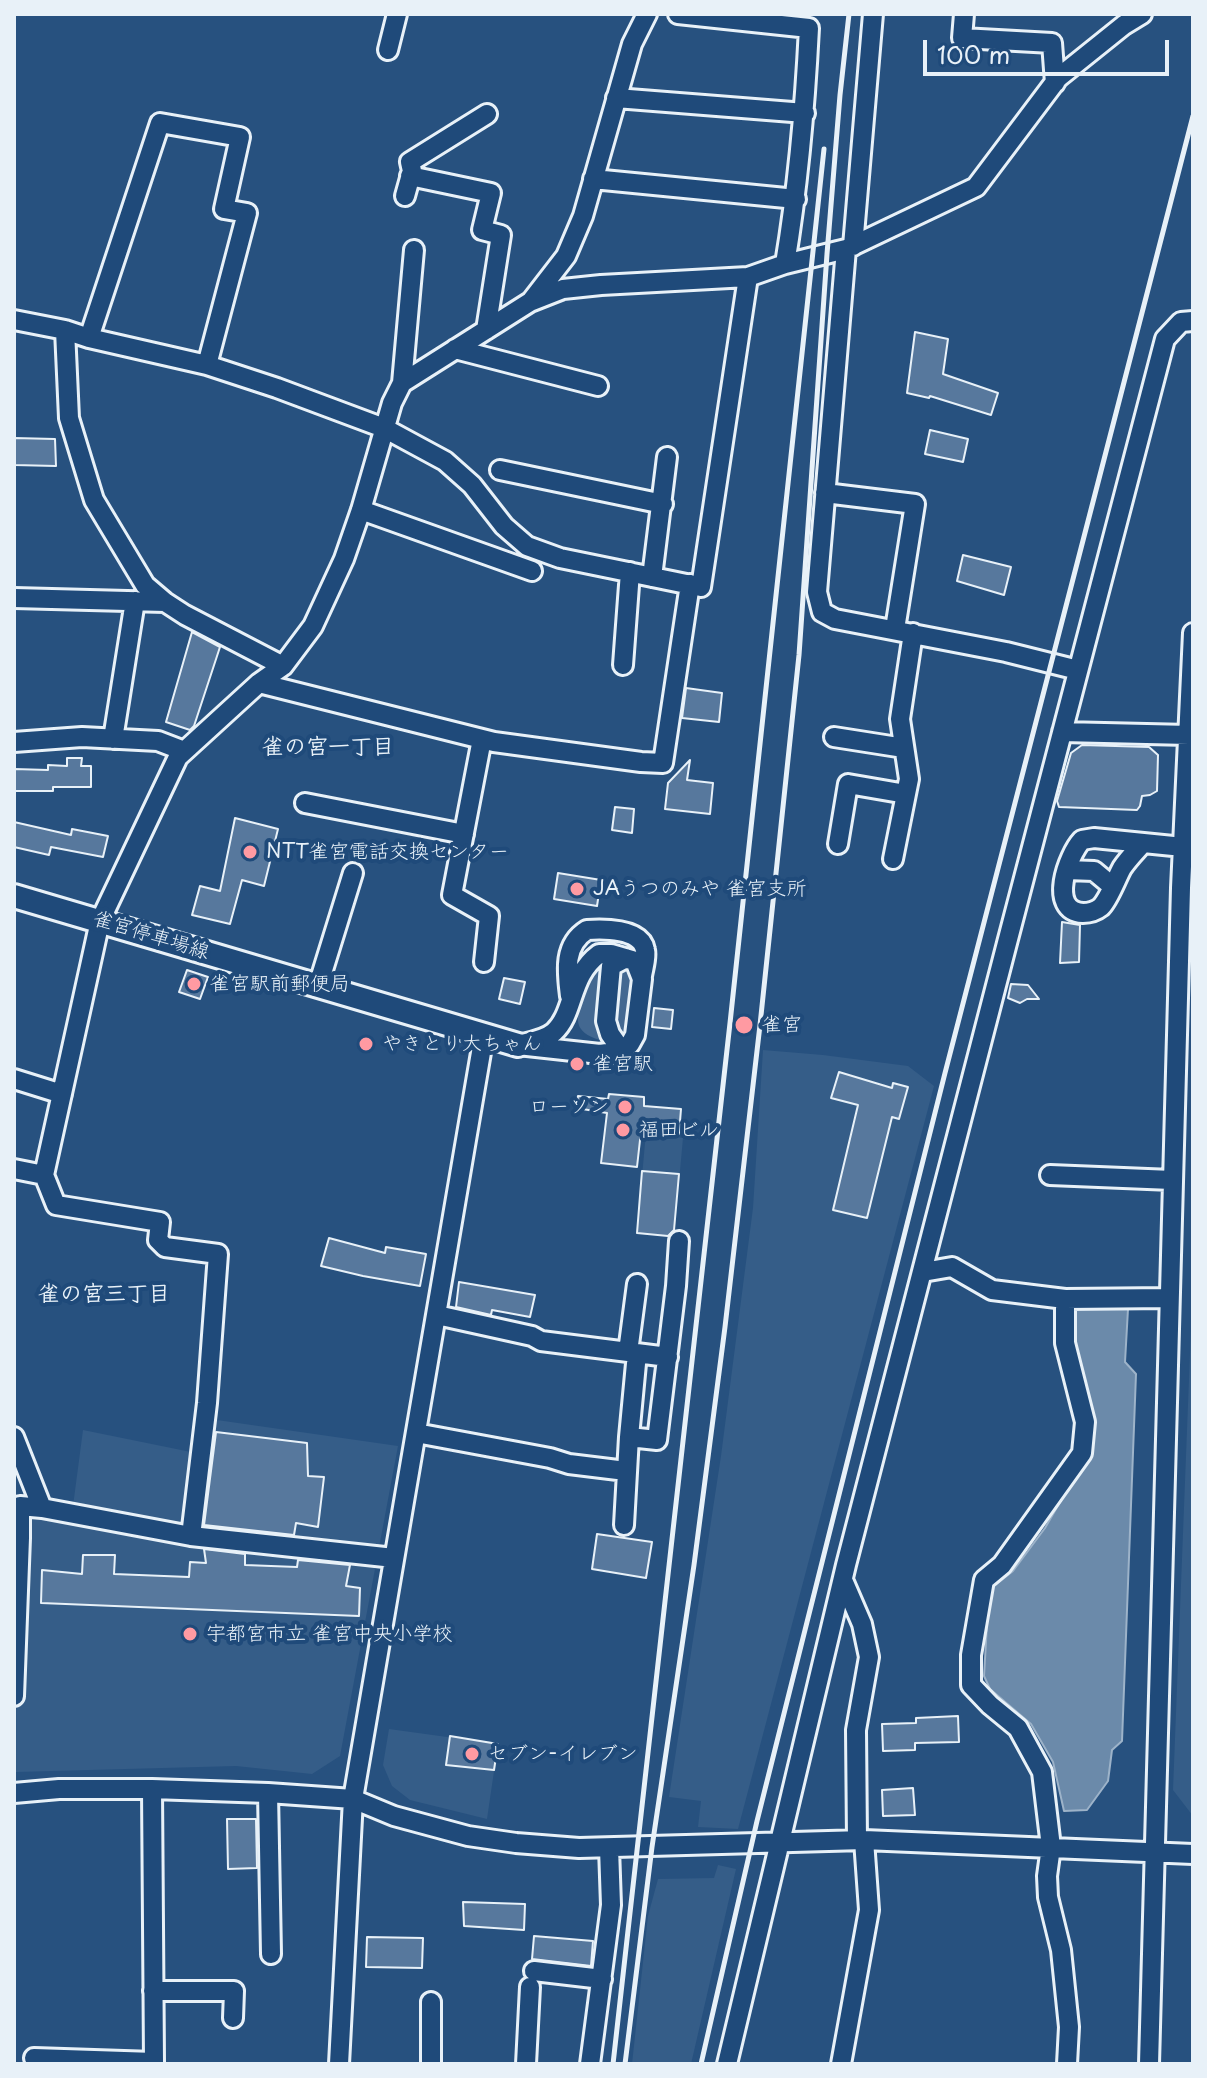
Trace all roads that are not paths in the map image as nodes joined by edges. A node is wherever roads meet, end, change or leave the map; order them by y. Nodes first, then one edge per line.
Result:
1 (397, 14) edge
2 (647, 14) edge
3 (678, 14) edge
4 (873, 14) edge
5 (964, 14) edge
6 (1142, 14) edge
7 (388, 50) dead end
8 (1055, 83) junction
9 (616, 98) junction
10 (805, 113) junction
11 (487, 114) dead end
12 (410, 176) junction
13 (593, 179) junction
14 (405, 196) dead end
15 (796, 199) junction
16 (850, 247) junction
17 (414, 250) dead end
18 (785, 264) junction
19 (748, 277) junction
20 (530, 302) junction
21 (14, 320) edge
22 (1193, 321) edge
23 (65, 330) junction
24 (486, 330) junction
25 (89, 338) junction
26 (455, 349) junction
27 (207, 365) junction
28 (402, 383) junction
29 (598, 386) dead end
30 (384, 428) junction
31 (667, 457) dead end
32 (500, 470) dead end
33 (825, 493) junction
34 (663, 504) junction
35 (361, 510) junction
36 (532, 571) dead end
37 (630, 572) junction
38 (652, 577) junction
39 (690, 584) junction
40 (14, 598) edge
41 (135, 601) junction
42 (165, 602) junction
43 (904, 631) junction
44 (1193, 633) edge
45 (623, 665) dead end
46 (283, 666) junction
47 (1078, 670) junction
48 (259, 683) junction
49 (1062, 732) junction
50 (1189, 735) junction
51 (834, 737) dead end
52 (113, 739) junction
53 (482, 739) junction
54 (14, 742) edge
55 (904, 748) junction
56 (184, 751) junction
57 (906, 794) junction
58 (305, 803) dead end
59 (464, 834) junction
60 (1094, 838) junction
61 (1143, 843) junction
62 (838, 844) dead end
63 (1188, 848) edge
64 (893, 859) dead end
65 (1067, 870) junction
66 (353, 873) dead end
67 (1116, 879) junction
68 (14, 896) edge
69 (100, 921) junction
70 (626, 958) junction
71 (484, 962) dead end
72 (642, 979) junction
73 (318, 986) junction
74 (570, 999) junction
75 (564, 1019) junction
76 (484, 1035) junction
77 (518, 1045) junction
78 (622, 1051) junction
79 (600, 1054) junction
80 (14, 1079) edge
81 (62, 1094) junction
82 (14, 1169) edge
83 (44, 1175) junction
84 (1050, 1175) dead end
85 (1172, 1180) junction
86 (679, 1241) dead end
87 (923, 1272) junction
88 (637, 1284) dead end
89 (1169, 1298) junction
90 (1065, 1299) junction
91 (437, 1315) junction
92 (633, 1353) junction
93 (668, 1357) junction
94 (416, 1433) junction
95 (14, 1437) edge
96 (629, 1437) junction
97 (626, 1471) junction
98 (42, 1508) junction
99 (624, 1525) dead end
100 (191, 1536) junction
101 (17, 1539) edge
102 (394, 1558) junction
103 (843, 1580) junction
104 (14, 1696) edge
105 (152, 1789) junction
106 (14, 1793) edge
107 (268, 1793) junction
108 (353, 1799) junction
109 (860, 1840) junction
110 (781, 1843) junction
111 (1051, 1847) junction
112 (609, 1848) junction
113 (1155, 1852) junction
114 (1193, 1854) edge
115 (271, 1954) dead end
116 (602, 1979) junction
117 (153, 1991) junction
118 (431, 2002) dead end
119 (233, 2018) dead end
120 (34, 2058) dead end
121 (339, 2064) edge
122 (431, 2064) edge
123 (526, 2064) edge
124 (590, 2064) edge
125 (727, 2064) edge
126 (841, 2064) edge
127 (1067, 2064) edge
128 (1149, 2064) edge

1 - 7 street
2 - 9 street
3 - 10 street
4 - 16 street
5 - 8 street
6 - 8 street
8 - 16 street
9 - 10 street
9 - 13 street
10 - 15 street
11 - 12 street
12 - 14 street
12 - 24 street
13 - 15 street
13 - 20 street
15 - 18 street
16 - 18 street
16 - 33 street
17 - 28 street
18 - 19 street
19 - 20 street
19 - 39 street
20 - 24 street
21 - 23 street
22 - 47 street
23 - 25 street
23 - 42 street
24 - 26 street
25 - 27 street
25 - 27 street
26 - 28 street
26 - 29 street
27 - 30 street
28 - 30 street
30 - 35 street
30 - 37 street
31 - 34 street
32 - 34 street
33 - 43 street
33 - 43 street
34 - 38 street
35 - 36 street
35 - 46 street
37 - 38 street
37 - 45 street
38 - 39 street
39 - 53 street
40 - 41 street
41 - 42 street
41 - 52 street
42 - 46 street
43 - 47 street
43 - 55 street
44 - 50 street
46 - 48 street
47 - 49 street
48 - 53 street
48 - 56 street
49 - 50 street
49 - 87 street
50 - 63 street
51 - 55 street
52 - 54 street
52 - 56 street
53 - 59 street
55 - 57 street
56 - 69 street
57 - 62 street
57 - 64 street
58 - 59 street
59 - 71 street
60 - 61 street
60 - 65 street
60 - 67 street
61 - 63 street
61 - 67 street
63 - 85 street
65 - 67 street
65 - 67 street
66 - 73 street
68 - 69 main road, 雀宮停車場線
69 - 73 main road, 雀宮停車場線
69 - 81 street
70 - 72 street
70 - 74 street
70 - 78 street
72 - 74 street
72 - 78 street
73 - 76 main road, 雀宮停車場線
74 - 75 street
75 - 77 street
75 - 79 street
76 - 77 main road, 雀宮停車場線
76 - 91 street
77 - 79 street
78 - 79 street
80 - 81 street
81 - 83 street
82 - 83 street
83 - 100 street
84 - 85 street
85 - 89 street
86 - 93 street
87 - 90 street
87 - 103 street
88 - 92 street
89 - 90 street
89 - 113 street
90 - 111 street
91 - 92 street
91 - 94 street
92 - 93 street
92 - 96 street
93 - 96 street
94 - 97 street
94 - 102 street
95 - 98 street
96 - 97 street
97 - 99 street
98 - 100 street
98 - 101 street
100 - 102 street
101 - 104 street
102 - 108 street
103 - 109 street
103 - 110 street
105 - 106 street
105 - 107 street
105 - 117 street
107 - 108 street
107 - 115 street
108 - 112 street
108 - 121 street
109 - 110 street
109 - 111 street
109 - 126 street
110 - 112 street
110 - 125 street
111 - 113 street
111 - 127 street
112 - 116 street
113 - 114 street
113 - 128 street
116 - 123 street
116 - 124 street
117 - 119 street
117 - 120 street
118 - 122 street

